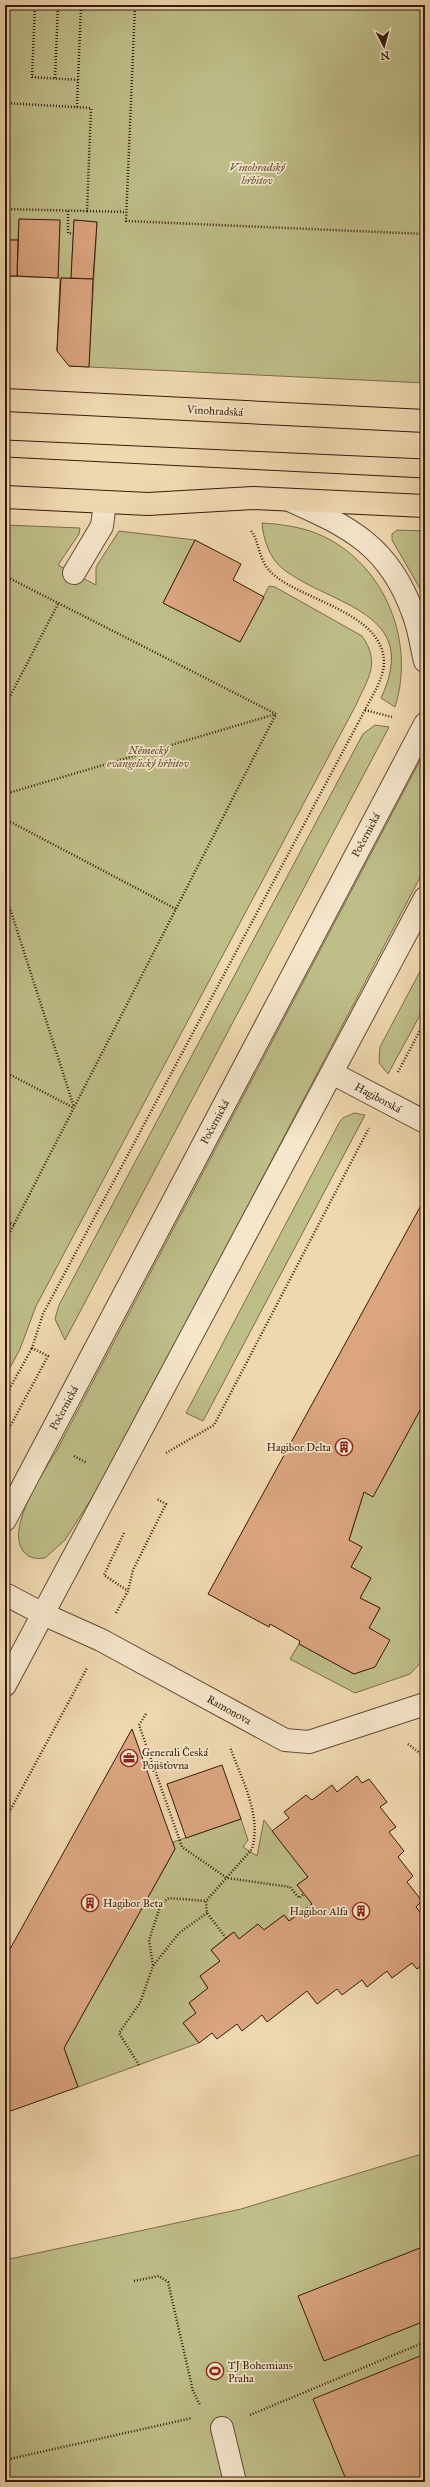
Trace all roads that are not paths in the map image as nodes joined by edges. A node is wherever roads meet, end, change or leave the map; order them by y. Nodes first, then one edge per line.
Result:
1 (5, 400) edge
2 (425, 421) edge
3 (5, 497) edge
4 (288, 499) junction
5 (105, 503) junction
6 (425, 506) edge
7 (74, 573) road end
8 (425, 661) edge
9 (425, 724) edge
10 (425, 898) edge
11 (332, 1073) junction
12 (425, 1122) edge
13 (5, 1520) edge
14 (5, 1594) edge
15 (43, 1614) junction
16 (5, 1685) edge
17 (425, 1704) edge
18 (214, 2421) road end
19 (235, 2482) edge

1 - 2 main road, Vinohradská
3 - 5 main road
4 - 5 main road
4 - 6 main road
4 - 8 street
5 - 7 street
9 - 13 street, Počernická
10 - 11 street
11 - 12 street, Hagiborská
11 - 15 street
14 - 15 street, Ramonova
15 - 16 street
15 - 17 street, Ramonova
18 - 19 street

